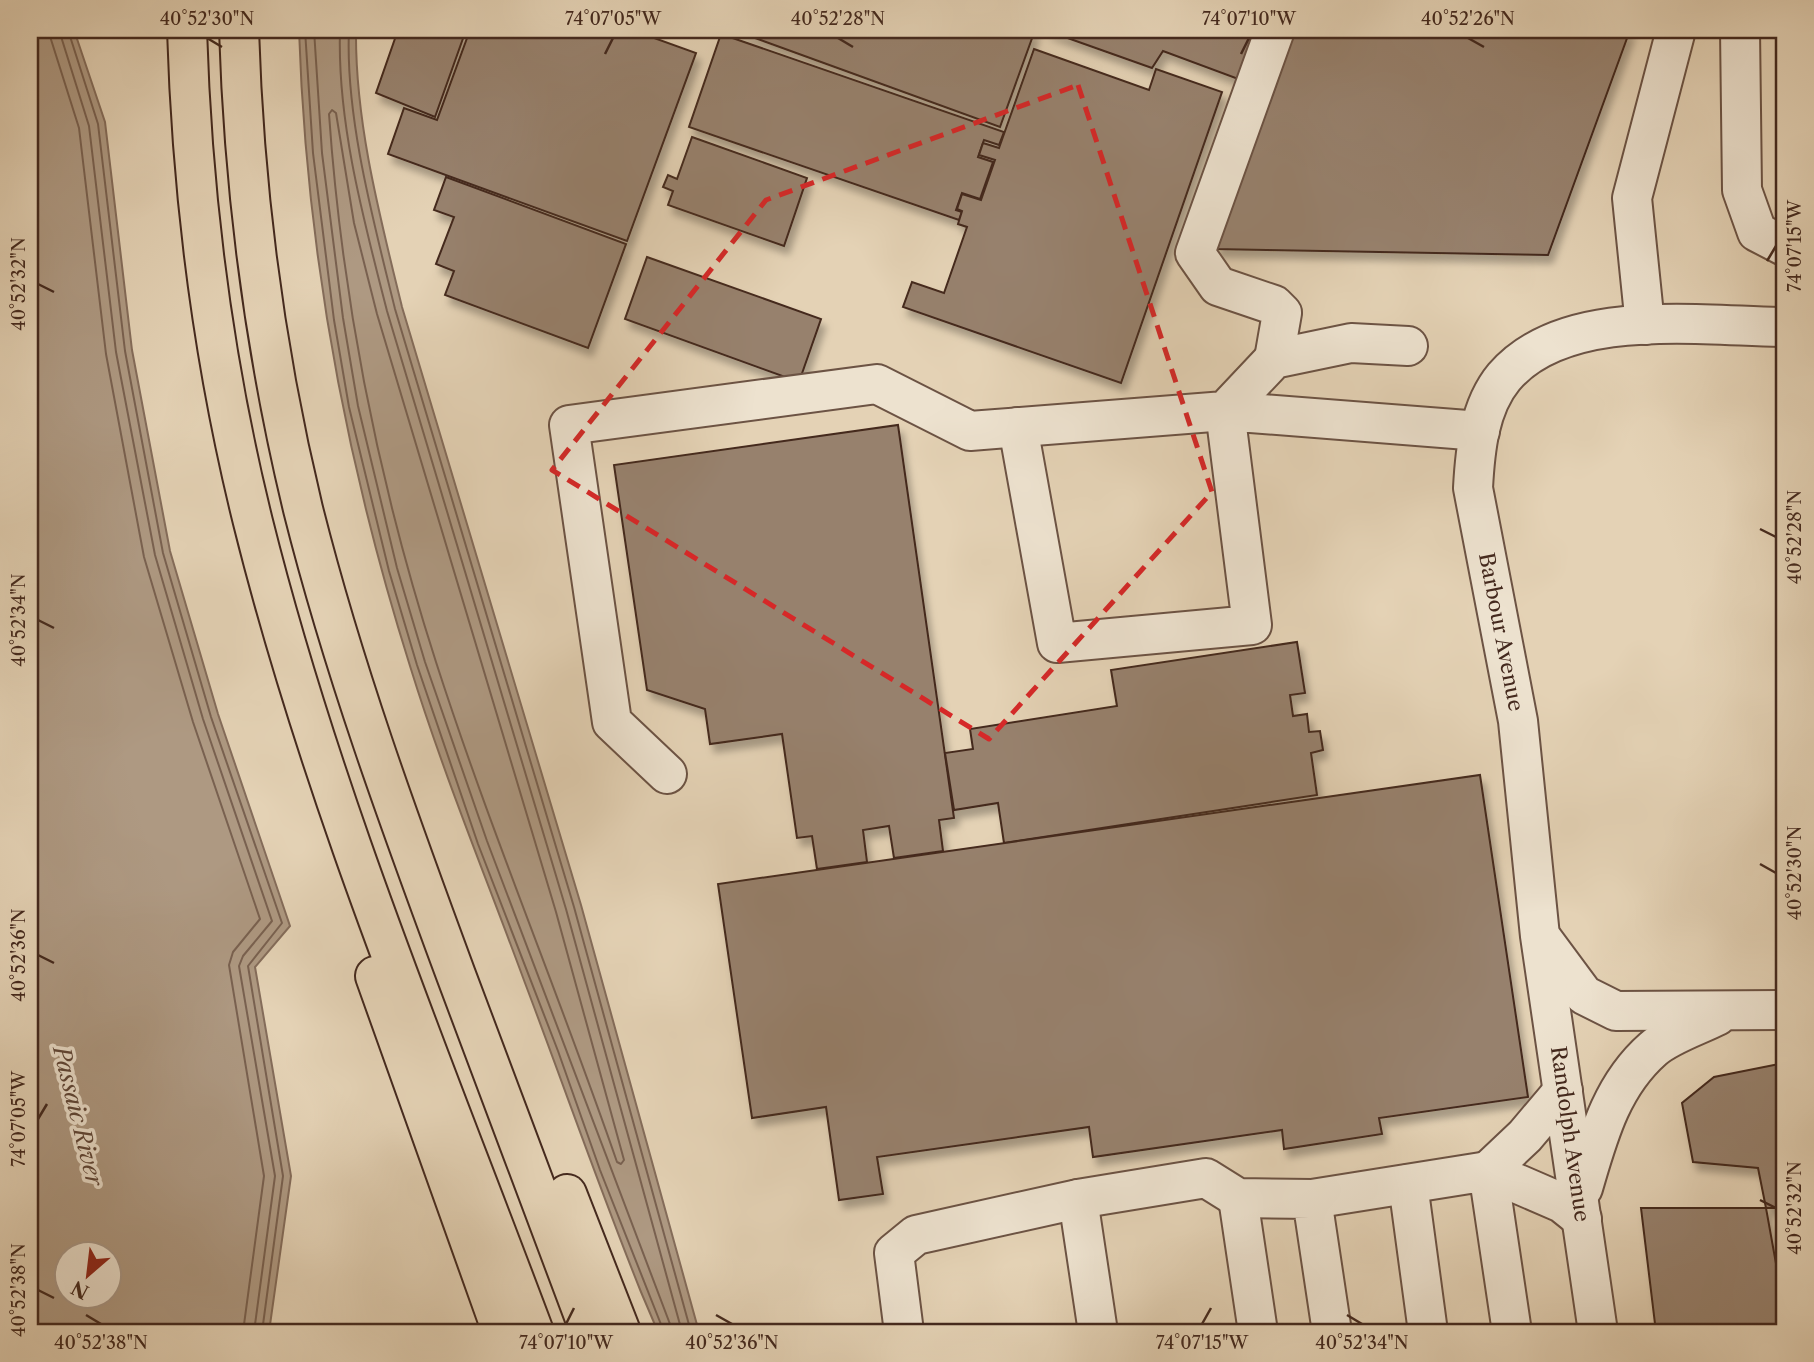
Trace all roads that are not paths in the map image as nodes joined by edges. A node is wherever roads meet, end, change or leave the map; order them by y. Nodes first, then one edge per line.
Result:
1 (187, 30) edge
2 (239, 30) edge
3 (1276, 30) edge
4 (1676, 30) edge
5 (1740, 30) edge
6 (1784, 246) edge
7 (1645, 325) junction
8 (1784, 327) edge
9 (1408, 346) dead end
10 (1274, 359) junction
11 (1224, 411) junction
12 (1018, 427) junction
13 (1480, 432) junction
14 (353, 684) junction
15 (303, 700) junction
16 (667, 774) dead end
17 (1540, 936) junction
18 (1784, 1010) edge
19 (1728, 1011) junction
20 (1563, 1091) junction
21 (1488, 1171) junction
22 (1408, 1184) junction
23 (1238, 1198) junction
24 (1078, 1199) junction
25 (1312, 1199) junction
26 (1581, 1210) junction
27 (502, 1332) edge
28 (534, 1332) edge
29 (590, 1332) edge
30 (621, 1332) edge
31 (904, 1332) edge
32 (1098, 1332) edge
33 (1258, 1332) edge
34 (1332, 1332) edge
35 (1428, 1332) edge
36 (1512, 1332) edge
37 (1598, 1332) edge

1 - 15 highway
2 - 14 highway
3 - 10 street
4 - 7 street
5 - 6 street
7 - 8 street
7 - 13 street, Barbour Avenue
9 - 10 street
10 - 11 street
11 - 12 street
11 - 12 street
11 - 13 street
12 - 16 street
13 - 17 street, Barbour Avenue
14 - 29 highway
14 - 30 highway
15 - 27 highway
15 - 28 highway
17 - 19 street
17 - 20 street, Randolph Avenue
18 - 19 street
19 - 26 street
20 - 21 street
20 - 26 street, Randolph Avenue
21 - 22 street
21 - 26 street
21 - 36 street
22 - 25 street
22 - 35 street
23 - 24 street
23 - 25 street
23 - 33 street
24 - 31 street
24 - 32 street
25 - 34 street
26 - 37 street, Randolph Avenue

